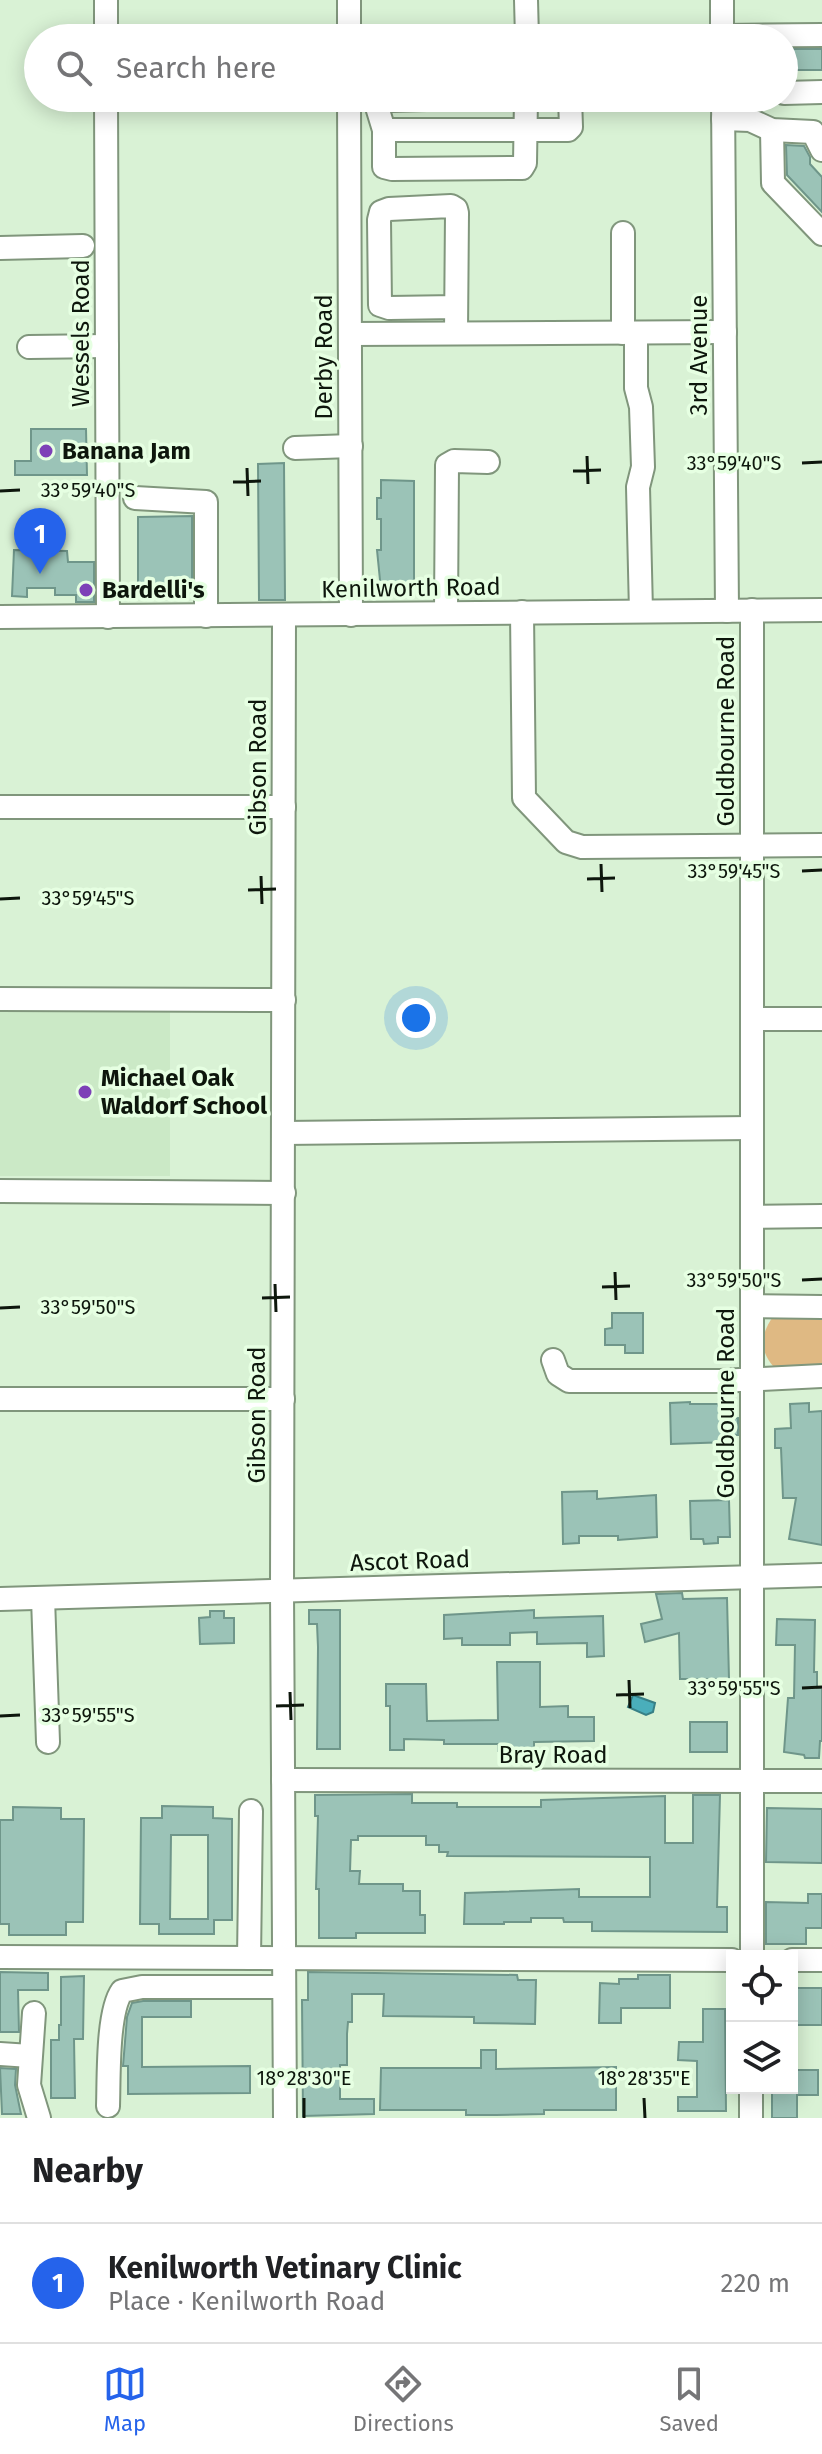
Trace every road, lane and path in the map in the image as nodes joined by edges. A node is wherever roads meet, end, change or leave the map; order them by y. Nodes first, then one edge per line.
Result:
1 (106, 0) edge
2 (349, 0) edge
3 (526, 0) edge
4 (722, 0) edge
5 (106, 24) edge
6 (349, 24) edge
7 (527, 24) edge
8 (722, 24) edge
9 (798, 35) edge
10 (822, 35) edge
11 (822, 92) edge
12 (798, 93) edge
13 (106, 112) edge
14 (349, 112) edge
15 (379, 112) edge
16 (526, 112) edge
17 (570, 112) edge
18 (723, 112) edge
19 (732, 112) edge
20 (384, 130) junction
21 (526, 130) junction
22 (772, 130) junction
23 (822, 150) edge
24 (623, 233) dead end
25 (822, 234) edge
26 (83, 246) dead end
27 (0, 248) edge
28 (456, 307) junction
29 (725, 332) junction
30 (456, 333) junction
31 (630, 333) junction
32 (350, 334) junction
33 (107, 346) junction
34 (29, 347) dead end
35 (351, 446) junction
36 (295, 448) dead end
37 (488, 462) dead end
38 (135, 498) dead end
39 (752, 610) junction
40 (822, 610) edge
41 (641, 611) junction
42 (727, 611) junction
43 (522, 612) junction
44 (446, 613) junction
45 (351, 615) junction
46 (206, 616) junction
47 (284, 616) junction
48 (0, 617) edge
49 (108, 617) junction
50 (0, 807) edge
51 (284, 807) junction
52 (822, 845) edge
53 (751, 846) junction
54 (0, 999) edge
55 (284, 1000) junction
56 (753, 1019) junction
57 (822, 1019) edge
58 (752, 1128) junction
59 (284, 1133) junction
60 (0, 1191) edge
61 (284, 1193) junction
62 (822, 1216) edge
63 (753, 1217) junction
64 (753, 1306) junction
65 (822, 1307) edge
66 (553, 1360) dead end
67 (822, 1376) edge
68 (752, 1379) junction
69 (0, 1399) edge
70 (283, 1399) junction
71 (822, 1575) edge
72 (751, 1578) junction
73 (282, 1591) junction
74 (43, 1598) junction
75 (0, 1599) edge
76 (48, 1742) dead end
77 (283, 1780) junction
78 (822, 1781) edge
79 (751, 1782) junction
80 (251, 1811) dead end
81 (752, 1950) edge
82 (0, 1957) edge
83 (249, 1958) junction
84 (283, 1958) junction
85 (726, 1960) edge
86 (798, 1960) edge
87 (822, 1960) edge
88 (283, 1987) junction
89 (34, 2013) dead end
90 (0, 2054) edge
91 (30, 2056) junction
92 (751, 2094) edge
93 (108, 2106) dead end
94 (39, 2118) edge
95 (285, 2118) edge
96 (751, 2118) edge

1 - 5 street
2 - 6 street
3 - 7 street
4 - 8 street
9 - 10 street
11 - 12 street
13 - 33 street, Wessels Road
14 - 32 street, Derby Road
15 - 20 street
16 - 21 street
17 - 21 street
18 - 29 street, 3rd Avenue
19 - 22 street
20 - 21 street
20 - 21 street
22 - 23 street
22 - 25 street
24 - 31 street
26 - 27 street
28 - 28 street
28 - 30 street
29 - 31 street
29 - 42 street, 3rd Avenue
30 - 31 street
30 - 32 street
31 - 41 street
32 - 35 street, Derby Road
33 - 34 street
33 - 49 street, Wessels Road
35 - 36 street
35 - 45 street, Derby Road
37 - 44 street
38 - 46 street
39 - 40 street, Kenilworth Road
39 - 42 street, Kenilworth Road
39 - 53 street, Goldbourne Road
41 - 42 street, Kenilworth Road
41 - 43 street, Kenilworth Road
43 - 44 street, Kenilworth Road
43 - 53 street
44 - 45 street, Kenilworth Road
45 - 47 street, Kenilworth Road
46 - 47 street, Kenilworth Road
46 - 49 street, Kenilworth Road
47 - 51 street, Gibson Road
48 - 49 street, Kenilworth Road
50 - 51 street
51 - 55 street, Gibson Road
52 - 53 street
53 - 56 street, Goldbourne Road
54 - 55 street
55 - 59 street, Gibson Road
56 - 57 street
56 - 58 street, Goldbourne Road
58 - 59 street
58 - 63 street, Goldbourne Road
59 - 61 street, Gibson Road
60 - 61 street
61 - 70 street, Gibson Road
62 - 63 street
63 - 64 street, Goldbourne Road
64 - 65 street
64 - 68 street, Goldbourne Road
66 - 68 street
67 - 68 street
68 - 72 street, Goldbourne Road
69 - 70 street
70 - 73 street, Gibson Road
71 - 72 street, Ascot Road
72 - 73 street, Ascot Road
72 - 79 street, Goldbourne Road
73 - 74 street, Ascot Road
73 - 77 street, Gibson Road
74 - 75 street, Ascot Road
74 - 76 street
77 - 79 street, Bray Road
77 - 84 street, Gibson Road
78 - 79 street, Bray Road
79 - 81 street, Goldbourne Road
80 - 83 street
82 - 83 street
83 - 84 street
84 - 85 street
84 - 88 street, Gibson Road
86 - 87 street
88 - 93 street
88 - 95 street, Gibson Road
89 - 91 street
90 - 91 street
91 - 94 street
92 - 96 street

